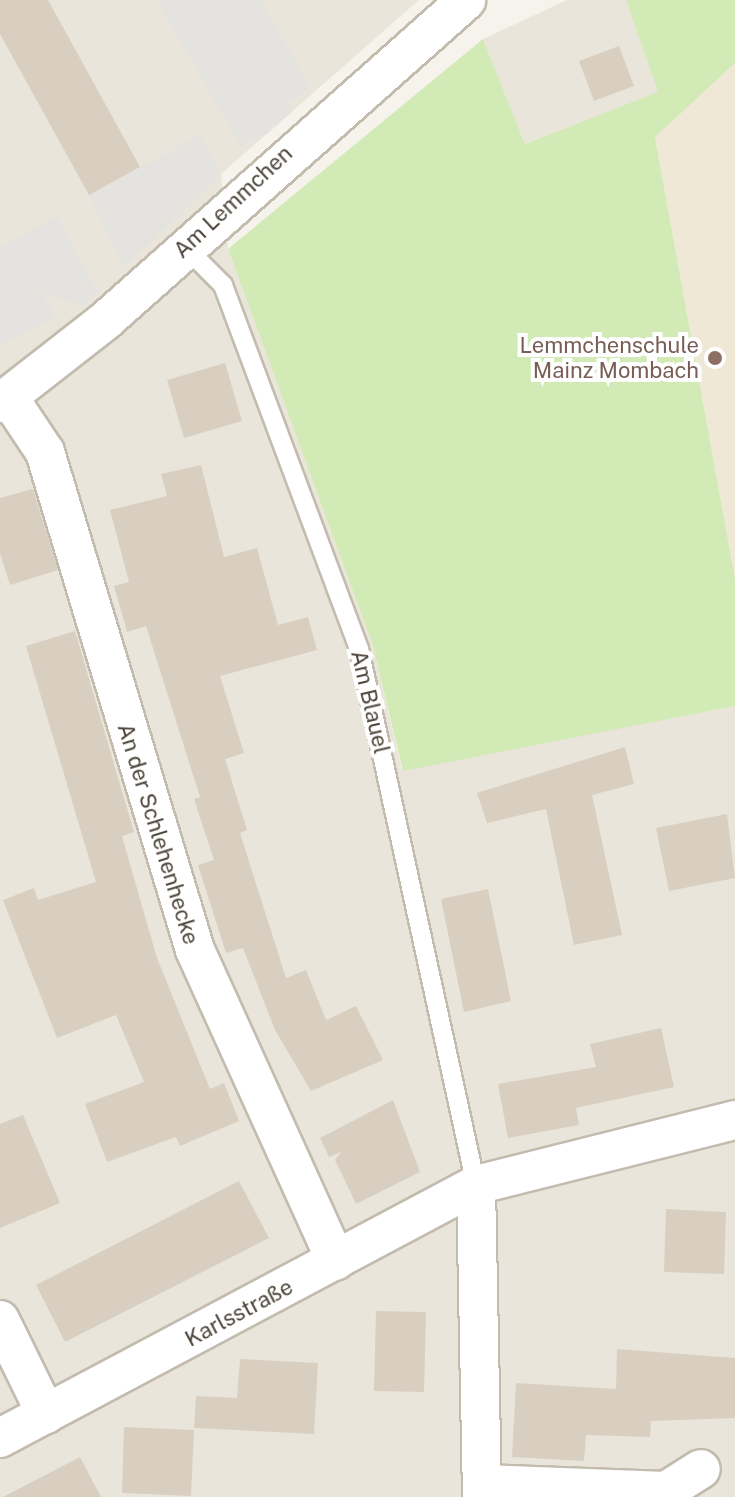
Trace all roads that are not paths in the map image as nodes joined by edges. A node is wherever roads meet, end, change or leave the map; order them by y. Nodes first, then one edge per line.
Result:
1 (466, 0) edge
2 (185, 247) junction
3 (4, 400) edge
4 (735, 1120) edge
5 (476, 1185) junction
6 (336, 1261) junction
7 (0, 1320) edge
8 (46, 1414) junction
9 (0, 1438) edge
10 (701, 1469) dead end
11 (483, 1491) edge

1 - 2 street, Am Lemmchen
2 - 3 street, Am Lemmchen
2 - 5 lane, Am Blauel
3 - 6 street, An der Schlehenhecke
4 - 5 street, Karlsstraße
5 - 6 street, Karlsstraße
5 - 11 street
6 - 8 street, Karlsstraße
7 - 8 street
8 - 9 street, Karlsstraße
10 - 11 street

